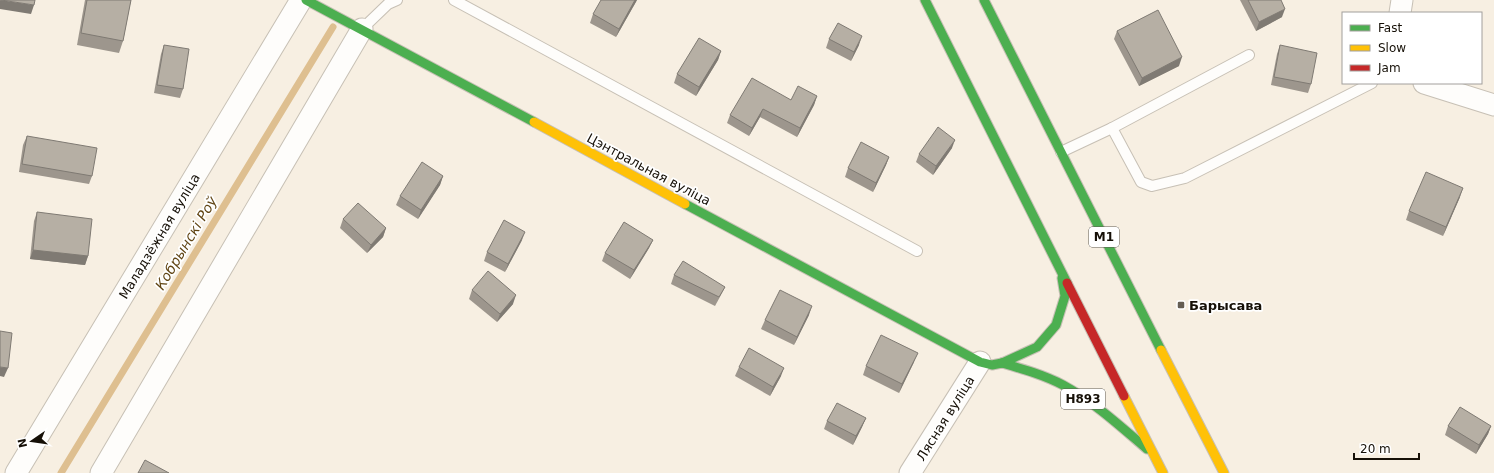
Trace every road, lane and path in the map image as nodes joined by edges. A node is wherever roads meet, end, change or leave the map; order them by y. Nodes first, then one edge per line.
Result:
1 (302, 0) edge
2 (306, 0) edge
3 (397, 0) edge
4 (454, 0) edge
5 (925, 0) edge
6 (984, 0) edge
7 (1402, 0) edge
8 (1400, 12) edge
9 (362, 29) junction
10 (1249, 55) dead end
11 (1370, 84) edge
12 (1427, 84) edge
13 (1494, 105) edge
14 (1112, 128) junction
15 (1061, 152) junction
16 (917, 251) dead end
17 (1062, 273) junction
18 (980, 362) junction
19 (1002, 363) junction
20 (1154, 454) junction
21 (16, 473) edge
22 (101, 473) edge
23 (910, 473) edge
24 (1163, 473) edge
25 (1224, 473) edge

1 - 21 street, Маладзёжная вуліца
2 - 9 main road, Цэнтральная вуліца / Н893
3 - 9 lane
4 - 16 lane
5 - 17 main road
6 - 15 main road, М1
7 - 8 street
9 - 18 main road, Цэнтральная вуліца / Н893
9 - 22 street
10 - 14 lane
11 - 14 lane
12 - 13 street
14 - 15 lane
15 - 25 main road, М1
17 - 19 main road, Н893
17 - 20 main road
18 - 19 main road, Н893
18 - 23 street, Лясная вуліца
19 - 20 main road, Н893
20 - 24 main road

